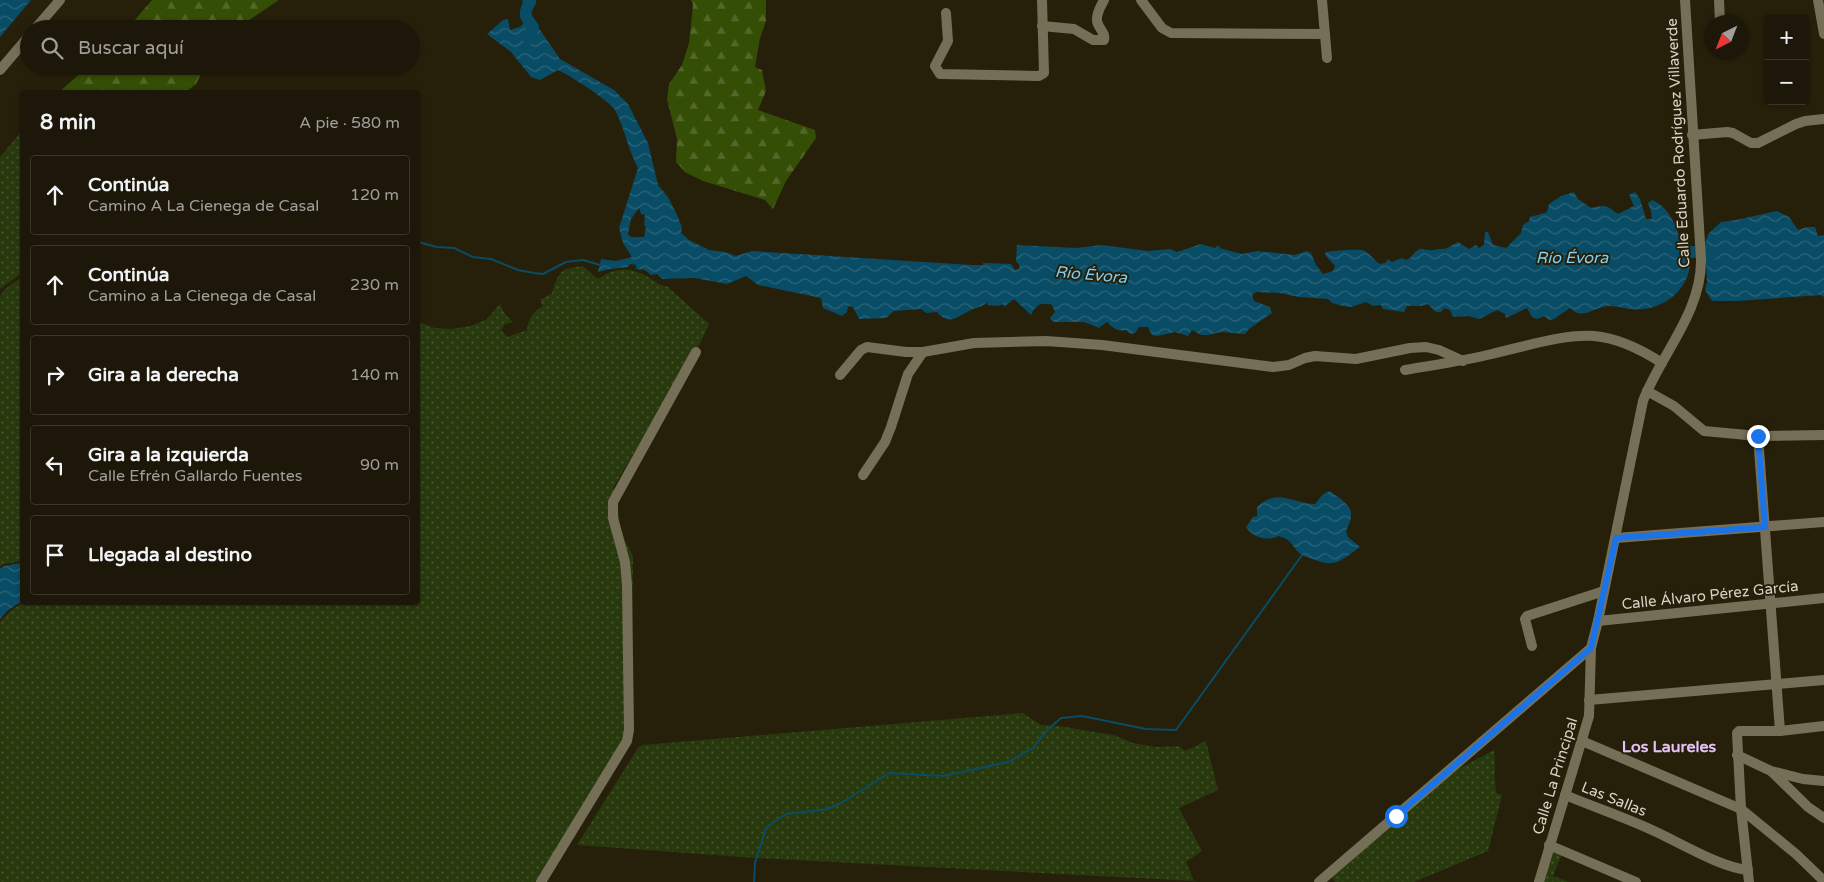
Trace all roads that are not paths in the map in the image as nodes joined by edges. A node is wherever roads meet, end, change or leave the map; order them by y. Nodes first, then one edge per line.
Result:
1 (60, 0) edge
2 (1042, 0) edge
3 (1104, 0) edge
4 (1141, 0) edge
5 (1322, 0) edge
6 (1685, 0) edge
7 (1719, 0) edge
8 (1818, 0) edge
9 (946, 13) dead end
10 (1720, 15) edge
11 (43, 20) edge
12 (1042, 26) junction
13 (1325, 34) junction
14 (1824, 34) edge
15 (20, 47) edge
16 (1327, 58) dead end
17 (0, 70) edge
18 (1824, 119) edge
19 (1692, 135) junction
20 (696, 352) dead end
21 (924, 352) junction
22 (1462, 361) junction
23 (1662, 363) junction
24 (1405, 370) dead end
25 (840, 375) dead end
26 (1647, 391) junction
27 (1824, 435) edge
28 (1758, 436) junction
29 (864, 475) dead end
30 (1824, 522) edge
31 (1765, 527) junction
32 (1616, 538) junction
33 (1604, 591) junction
34 (1824, 598) edge
35 (1771, 604) junction
36 (1598, 621) junction
37 (1532, 646) dead end
38 (1591, 648) junction
39 (1824, 680) edge
40 (1777, 684) junction
41 (1589, 700) junction
42 (1824, 726) edge
43 (1780, 730) junction
44 (1582, 741) junction
45 (1737, 755) junction
46 (1771, 772) junction
47 (1824, 781) edge
48 (1565, 795) junction
49 (1741, 809) junction
50 (1824, 818) edge
51 (1549, 845) junction
52 (1748, 870) junction
53 (1824, 881) edge
54 (541, 882) edge
55 (1319, 882) edge
56 (1539, 882) edge
57 (1636, 882) edge
58 (1749, 882) edge

1 - 11 street
2 - 12 street
3 - 12 street
4 - 13 street
5 - 13 street
6 - 19 street, Calle Eduardo Rodríguez Villaverde
7 - 10 street
8 - 14 street
9 - 12 street
13 - 16 street
15 - 17 street
18 - 19 street
19 - 23 street, Calle Eduardo Rodríguez Villaverde
20 - 54 street
21 - 22 street
21 - 25 street
21 - 29 street
22 - 23 street
22 - 24 street
23 - 26 street, Calle Eduardo Rodríguez Villaverde
26 - 28 street
26 - 32 street, Calle Eduardo Rodríguez Villaverde
27 - 28 street
28 - 31 street
30 - 31 street
31 - 32 street
31 - 35 street
32 - 33 street, Calle Eduardo Rodríguez Villaverde
33 - 36 street, Calle La Principal
33 - 37 street
34 - 35 street, Calle Álvaro Pérez García
35 - 36 street, Calle Álvaro Pérez García
35 - 40 street
36 - 38 street, Calle La Principal
38 - 41 street, Calle La Principal
38 - 55 street
39 - 40 street
40 - 41 street
40 - 43 street
41 - 44 street, Calle La Principal
42 - 43 street
43 - 45 street
44 - 48 street, Calle La Principal
44 - 49 street
45 - 46 street
45 - 49 street
46 - 47 street
46 - 50 street
48 - 51 street, Calle La Principal
48 - 52 street, Las Sallas
49 - 52 street
49 - 53 street
51 - 56 street, Calle La Principal
51 - 57 street
52 - 58 street

